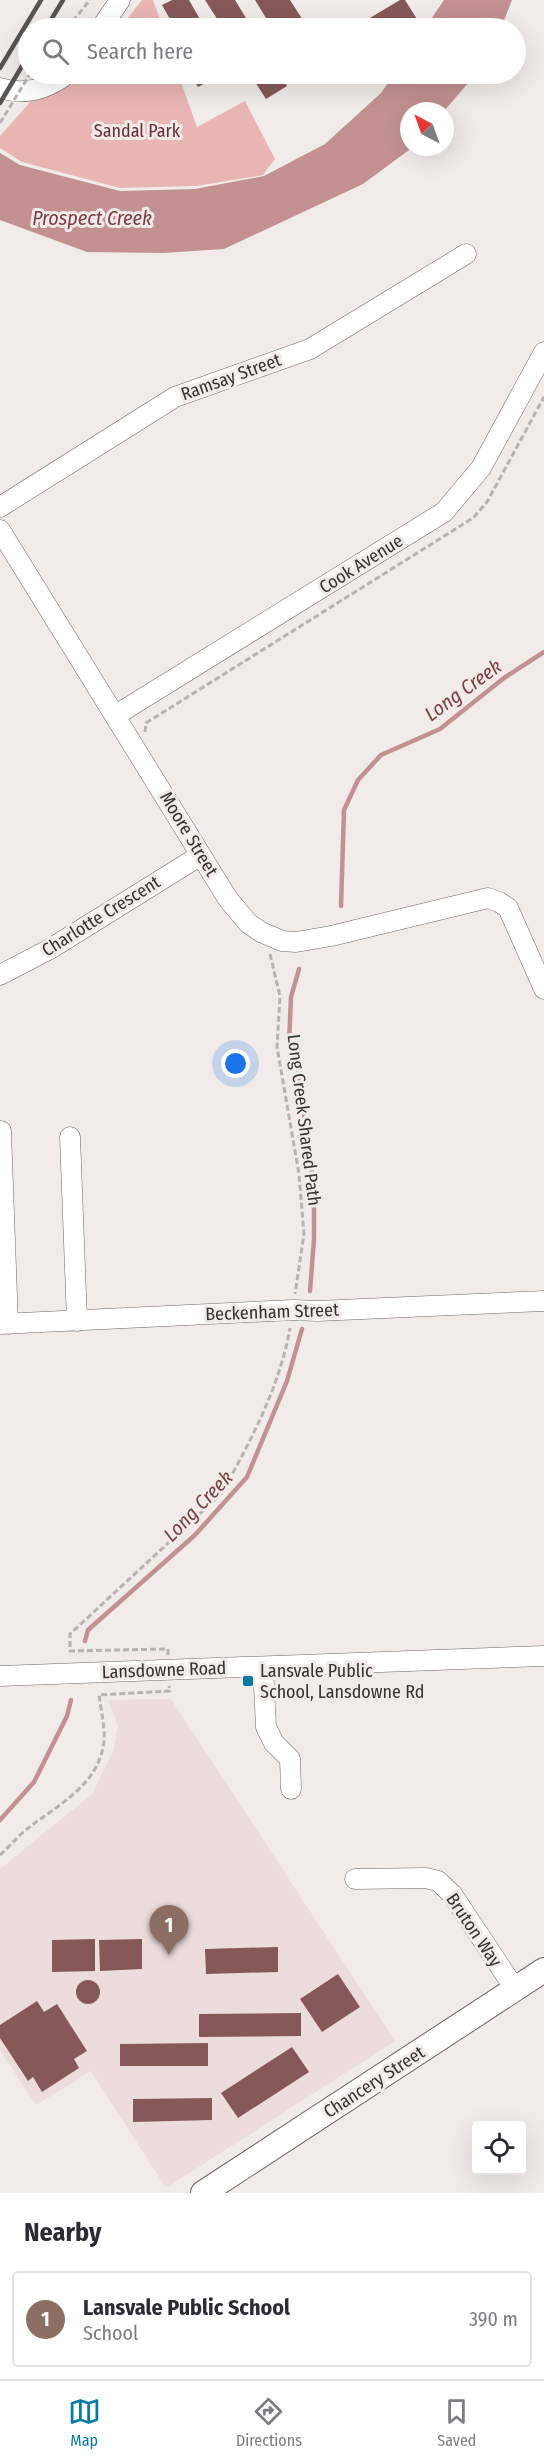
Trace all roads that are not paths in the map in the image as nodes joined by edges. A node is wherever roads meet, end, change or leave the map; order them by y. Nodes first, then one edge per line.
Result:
1 (120, 0) edge
2 (108, 18) edge
3 (50, 84) edge
4 (0, 88) edge
5 (466, 254) dead end
6 (544, 352) edge
7 (0, 507) edge
8 (0, 530) edge
9 (116, 715) junction
10 (201, 855) junction
11 (0, 975) edge
12 (544, 989) edge
13 (1, 1131) edge
14 (70, 1137) dead end
15 (544, 1301) edge
16 (77, 1321) junction
17 (4, 1324) edge
18 (544, 1656) edge
19 (263, 1667) junction
20 (0, 1676) edge
21 (291, 1789) dead end
22 (355, 1879) dead end
23 (544, 1970) edge
24 (515, 1989) junction
25 (204, 2193) edge

1 - 2 street
3 - 4 street
5 - 7 street, Ramsay Street
6 - 9 street, Cook Avenue
8 - 9 street, Moore Street
9 - 10 street, Moore Street
10 - 11 street, Charlotte Crescent
10 - 12 street, Moore Street
13 - 17 street
14 - 16 street
15 - 16 street, Beckenham Street
16 - 17 street, Beckenham Street
18 - 19 street, Lansdowne Road
19 - 20 street, Lansdowne Road
19 - 21 street
22 - 24 street, Bruton Way
23 - 24 main road, Chancery Street
24 - 25 main road, Chancery Street

